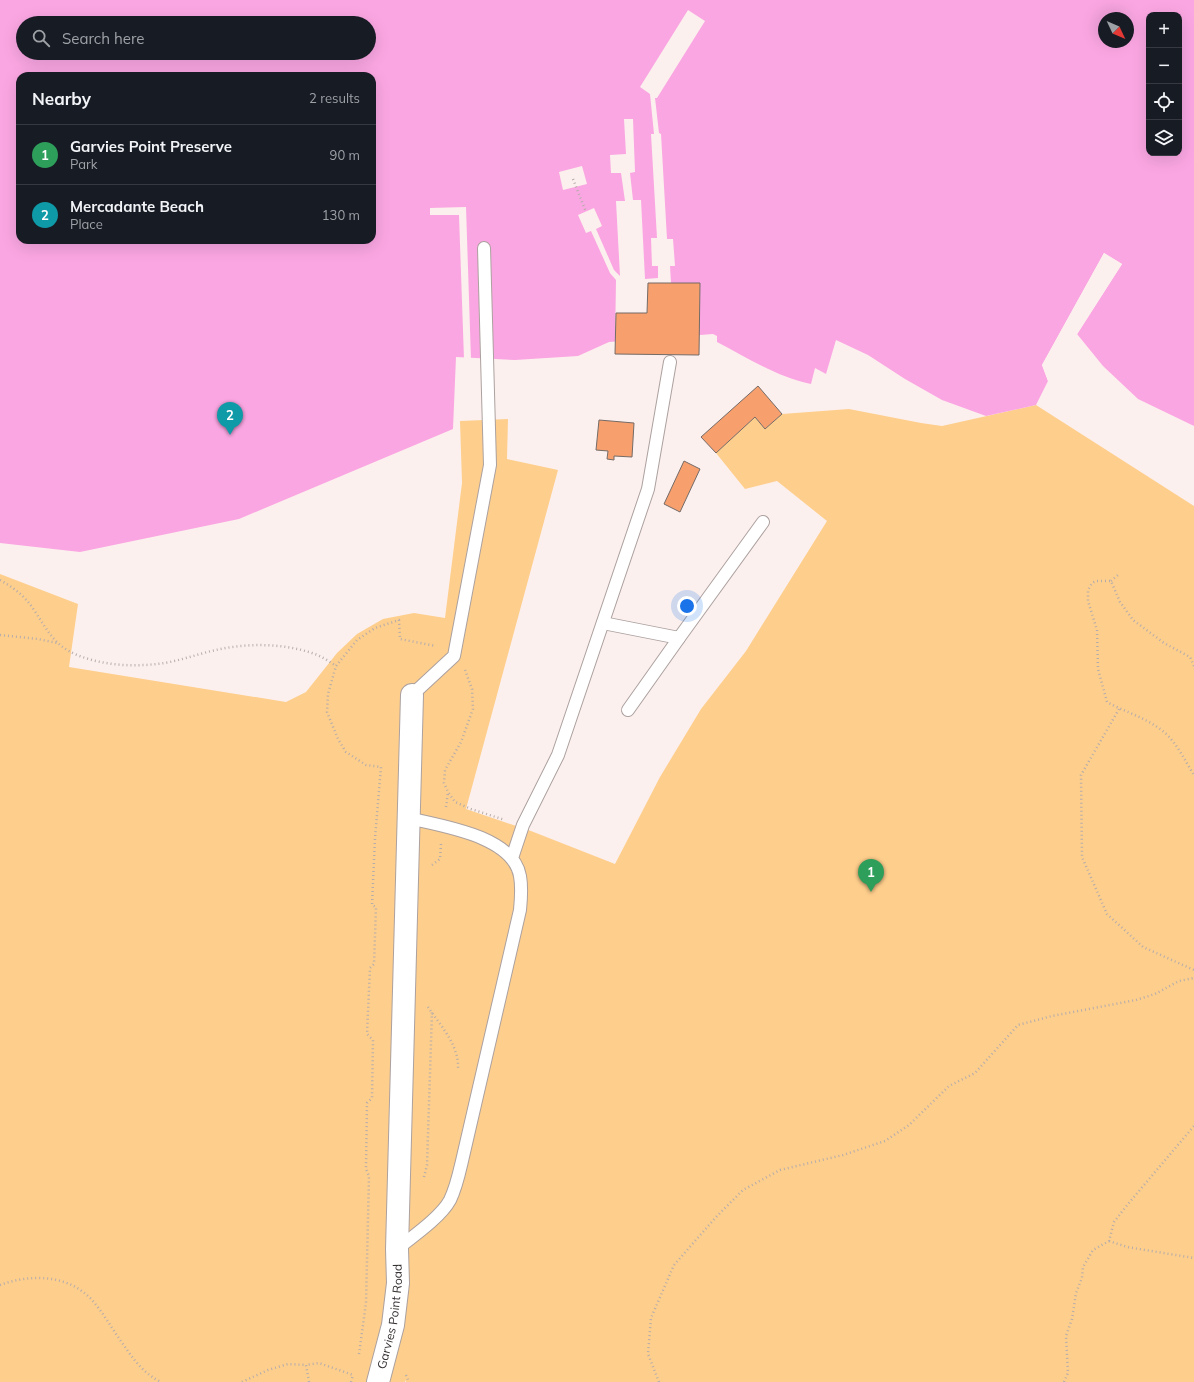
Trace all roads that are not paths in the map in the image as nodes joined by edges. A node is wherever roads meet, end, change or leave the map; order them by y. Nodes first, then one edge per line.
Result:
1 (484, 248) dead end
2 (670, 362) dead end
3 (763, 522) dead end
4 (603, 623) junction
5 (679, 638) junction
6 (412, 695) joint
7 (628, 710) dead end
8 (408, 818) junction
9 (512, 858) junction
10 (397, 1250) junction
11 (378, 1382) edge

1 - 6 lane
2 - 4 lane
3 - 5 lane
4 - 5 lane
4 - 9 lane
5 - 7 lane
6 - 8 street, Garvies Point Road
8 - 9 lane
8 - 10 street, Garvies Point Road
9 - 10 lane
10 - 11 street, Garvies Point Road

